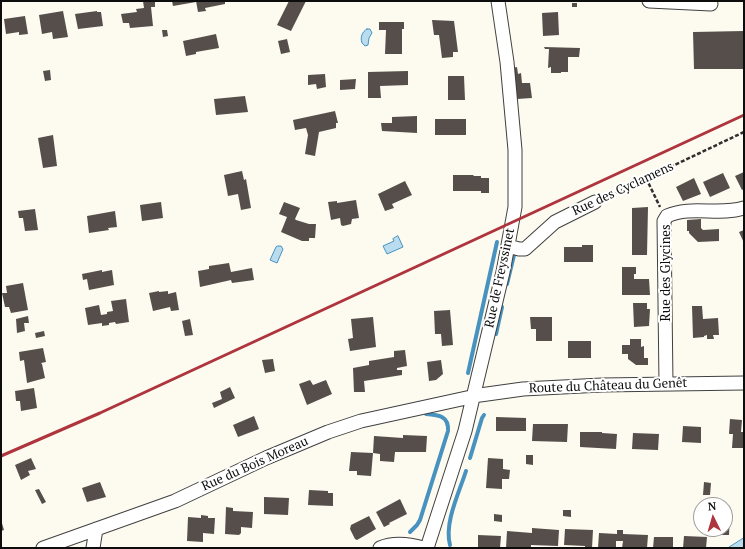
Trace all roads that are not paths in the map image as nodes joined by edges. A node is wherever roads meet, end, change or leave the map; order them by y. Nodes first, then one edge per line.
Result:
1 (498, 1) edge
2 (649, 1) edge
3 (711, 4) dead end
4 (595, 202) road end
5 (744, 208) edge
6 (508, 246) junction
7 (744, 383) edge
8 (666, 384) junction
9 (473, 397) junction
10 (96, 529) junction
11 (43, 548) edge
12 (93, 548) edge
13 (380, 548) edge
14 (423, 548) edge
15 (427, 548) edge

1 - 6 street, Rue de Freyssinet
2 - 3 street
4 - 6 street, Rue des Cyclamens
5 - 8 street, Rue des Glycines
6 - 9 street, Rue de Freyssinet
7 - 8 street, Route du Château du Genêt
8 - 9 street, Route du Château du Genêt
9 - 10 street, Rue du Bois Moreau
9 - 15 street, Rue de Freyssinet
10 - 11 street, Rue du Bois Moreau
10 - 12 street
13 - 14 street

